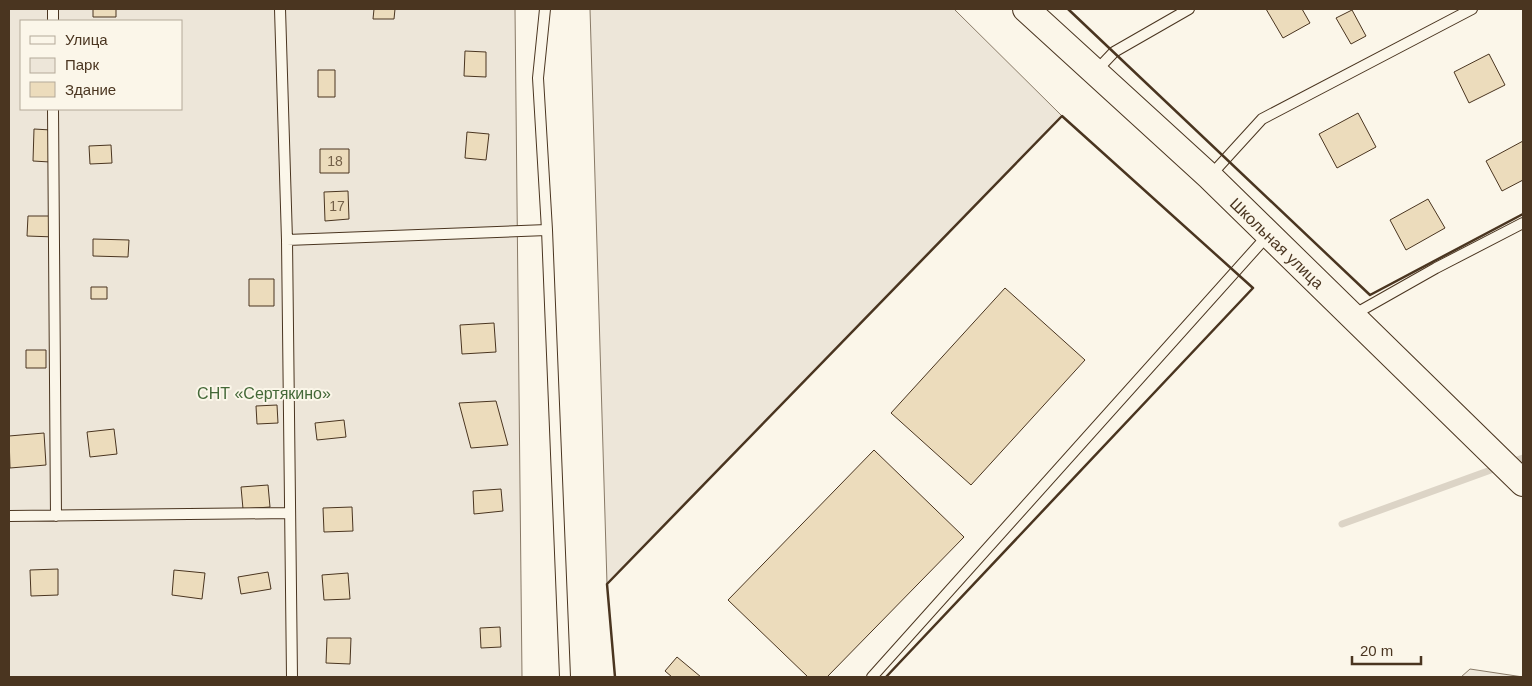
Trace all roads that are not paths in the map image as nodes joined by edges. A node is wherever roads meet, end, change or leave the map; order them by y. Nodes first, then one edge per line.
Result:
1 (280, 9) edge
2 (545, 9) edge
3 (1026, 9) edge
4 (1189, 9) edge
5 (1472, 9) edge
6 (1096, 71) junction
7 (53, 110) edge
8 (1210, 177) junction
9 (1523, 223) edge
10 (547, 230) junction
11 (1268, 235) junction
12 (287, 240) junction
13 (1352, 316) junction
14 (1523, 483) edge
15 (289, 513) junction
16 (9, 516) edge
17 (56, 516) junction
18 (292, 677) edge
19 (565, 677) edge
20 (872, 677) edge

1 - 12 lane
2 - 10 lane
3 - 6 street, Школьная улица
4 - 6 lane
5 - 8 lane
6 - 8 street, Школьная улица
7 - 17 lane
8 - 11 street, Школьная улица
9 - 13 lane
10 - 12 lane
10 - 19 lane
11 - 13 street, Школьная улица
11 - 20 lane
12 - 15 lane
13 - 14 street, Школьная улица
15 - 17 lane
15 - 18 lane
16 - 17 lane

